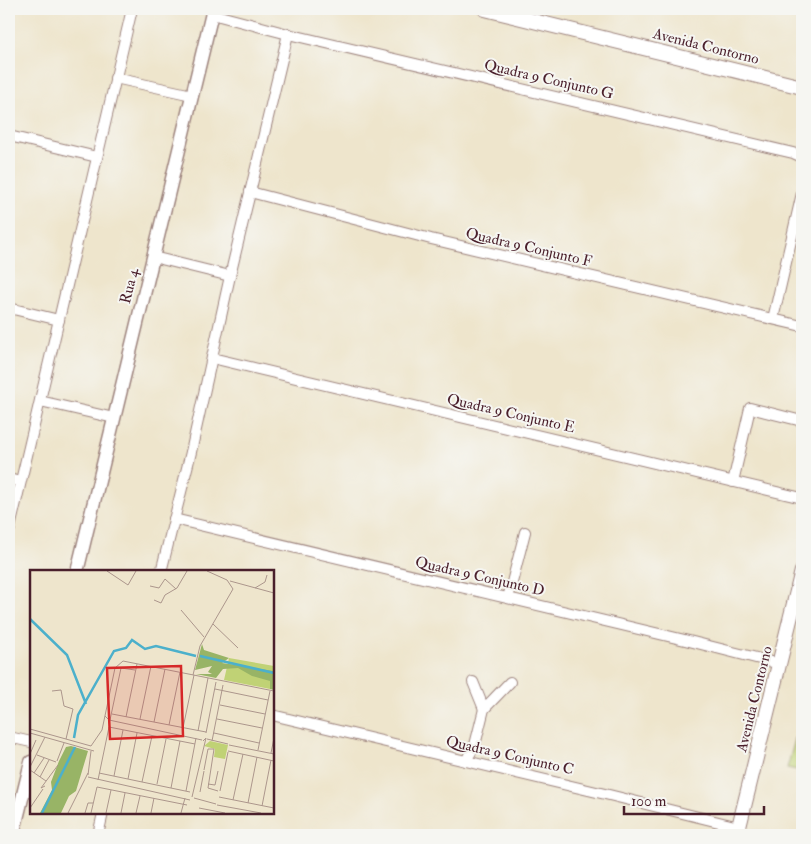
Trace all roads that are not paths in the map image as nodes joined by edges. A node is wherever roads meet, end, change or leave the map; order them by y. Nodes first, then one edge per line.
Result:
1 (132, 9) edge
2 (485, 9) edge
3 (212, 11) edge
4 (288, 34) junction
5 (116, 78) junction
6 (802, 87) edge
7 (192, 95) junction
8 (9, 136) edge
9 (97, 157) junction
10 (802, 157) edge
11 (250, 192) junction
12 (802, 193) edge
13 (153, 257) junction
14 (230, 276) junction
15 (9, 308) edge
16 (772, 319) junction
17 (59, 320) junction
18 (802, 326) edge
19 (212, 358) junction
20 (40, 401) junction
21 (114, 418) junction
22 (802, 421) edge
23 (9, 479) edge
24 (20, 482) junction
25 (733, 482) junction
26 (802, 498) edge
27 (174, 519) junction
28 (9, 532) edge
29 (525, 532) dead end
30 (77, 570) edge
31 (161, 570) edge
32 (802, 571) edge
33 (508, 598) junction
34 (780, 664) junction
35 (473, 682) dead end
36 (510, 682) dead end
37 (484, 709) junction
38 (274, 715) edge
39 (9, 737) edge
40 (30, 742) edge
41 (466, 760) junction
42 (30, 766) edge
43 (103, 814) edge
44 (738, 831) edge
45 (14, 835) edge
46 (98, 835) edge

1 - 5 street
2 - 6 main road, Avenida Contorno
3 - 4 street, Quadra 9 Conjunto G
3 - 7 street, Rua 4
4 - 10 street, Quadra 9 Conjunto G
4 - 11 street
5 - 7 street
5 - 9 street
7 - 13 street, Rua 4
8 - 9 street
9 - 17 street
11 - 14 street
11 - 16 street, Quadra 9 Conjunto F
12 - 16 street
13 - 14 street
13 - 21 street, Rua 4
14 - 19 street
15 - 17 street
16 - 18 street, Quadra 9 Conjunto F
17 - 20 street
19 - 25 street, Quadra 9 Conjunto E
19 - 27 street
20 - 21 street
20 - 24 street
21 - 30 street, Rua 4
22 - 25 street
23 - 24 street
24 - 28 street
25 - 26 street, Quadra 9 Conjunto E
27 - 31 street
27 - 33 street, Quadra 9 Conjunto D
29 - 33 street
32 - 34 main road, Avenida Contorno
33 - 34 street, Quadra 9 Conjunto D
34 - 44 main road, Avenida Contorno
35 - 37 street
36 - 37 street
37 - 41 street
38 - 41 street, Quadra 9 Conjunto C
39 - 40 street
41 - 44 street, Quadra 9 Conjunto C
42 - 45 street
43 - 46 street

